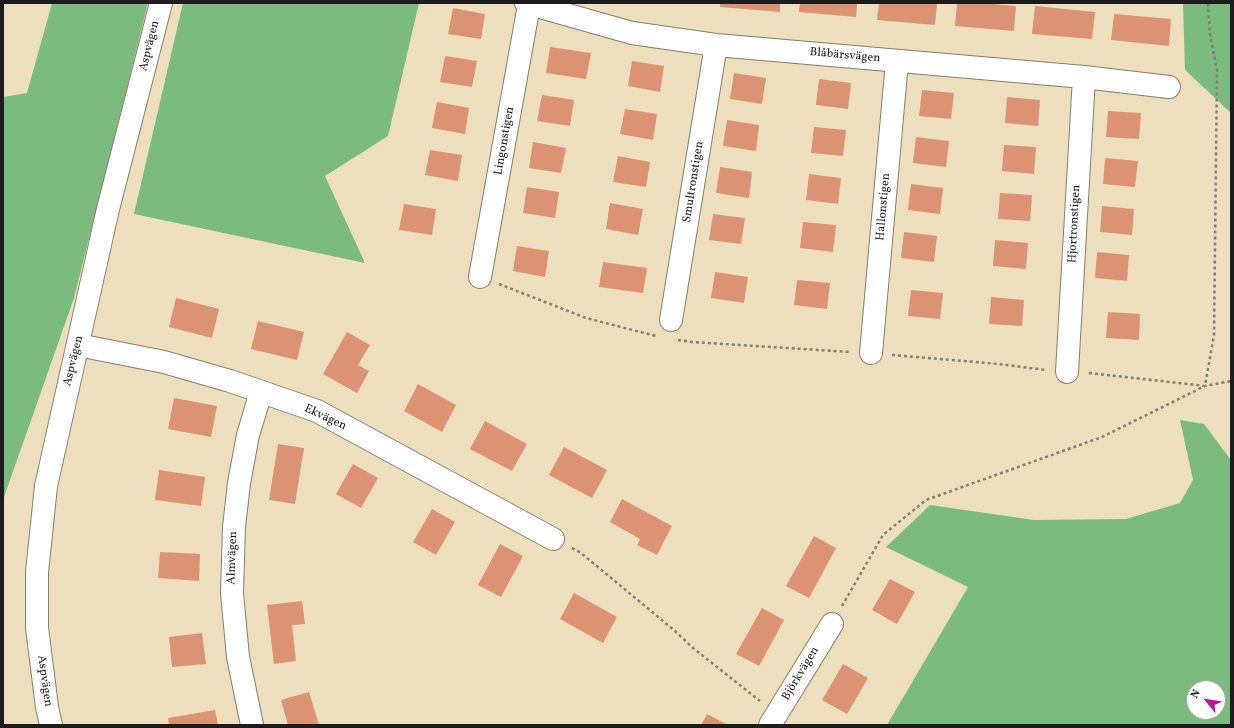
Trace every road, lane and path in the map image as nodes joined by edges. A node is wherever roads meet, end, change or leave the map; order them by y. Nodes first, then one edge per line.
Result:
1 (161, 3) edge
2 (1208, 3) edge
3 (527, 4) edge
4 (716, 45) junction
5 (897, 61) junction
6 (1084, 77) junction
7 (1168, 87) dead end
8 (480, 277) joint
9 (668, 332) junction
10 (78, 345) junction
11 (871, 353) junction
12 (1064, 371) junction
13 (1231, 381) edge
14 (1206, 386) junction
15 (261, 392) junction
16 (553, 539) joint
17 (832, 624) joint
18 (774, 719) edge
19 (51, 725) edge
20 (252, 725) edge

1 - 10 street, Aspvägen
2 - 14 path
3 - 4 street, Blåbärsvägen
3 - 8 street, Lingonstigen
4 - 5 street, Blåbärsvägen
4 - 9 street, Smultronstigen
5 - 6 street, Blåbärsvägen
5 - 11 street, Hallonstigen
6 - 7 street, Blåbärsvägen
6 - 12 street, Hjortronstigen
8 - 9 path
9 - 11 path
10 - 15 street, Ekvägen
10 - 19 street, Aspvägen
11 - 12 path
12 - 14 path
13 - 14 path
14 - 17 path
15 - 16 street, Ekvägen
15 - 20 street, Almvägen
16 - 18 path
17 - 18 street, Björkvägen

